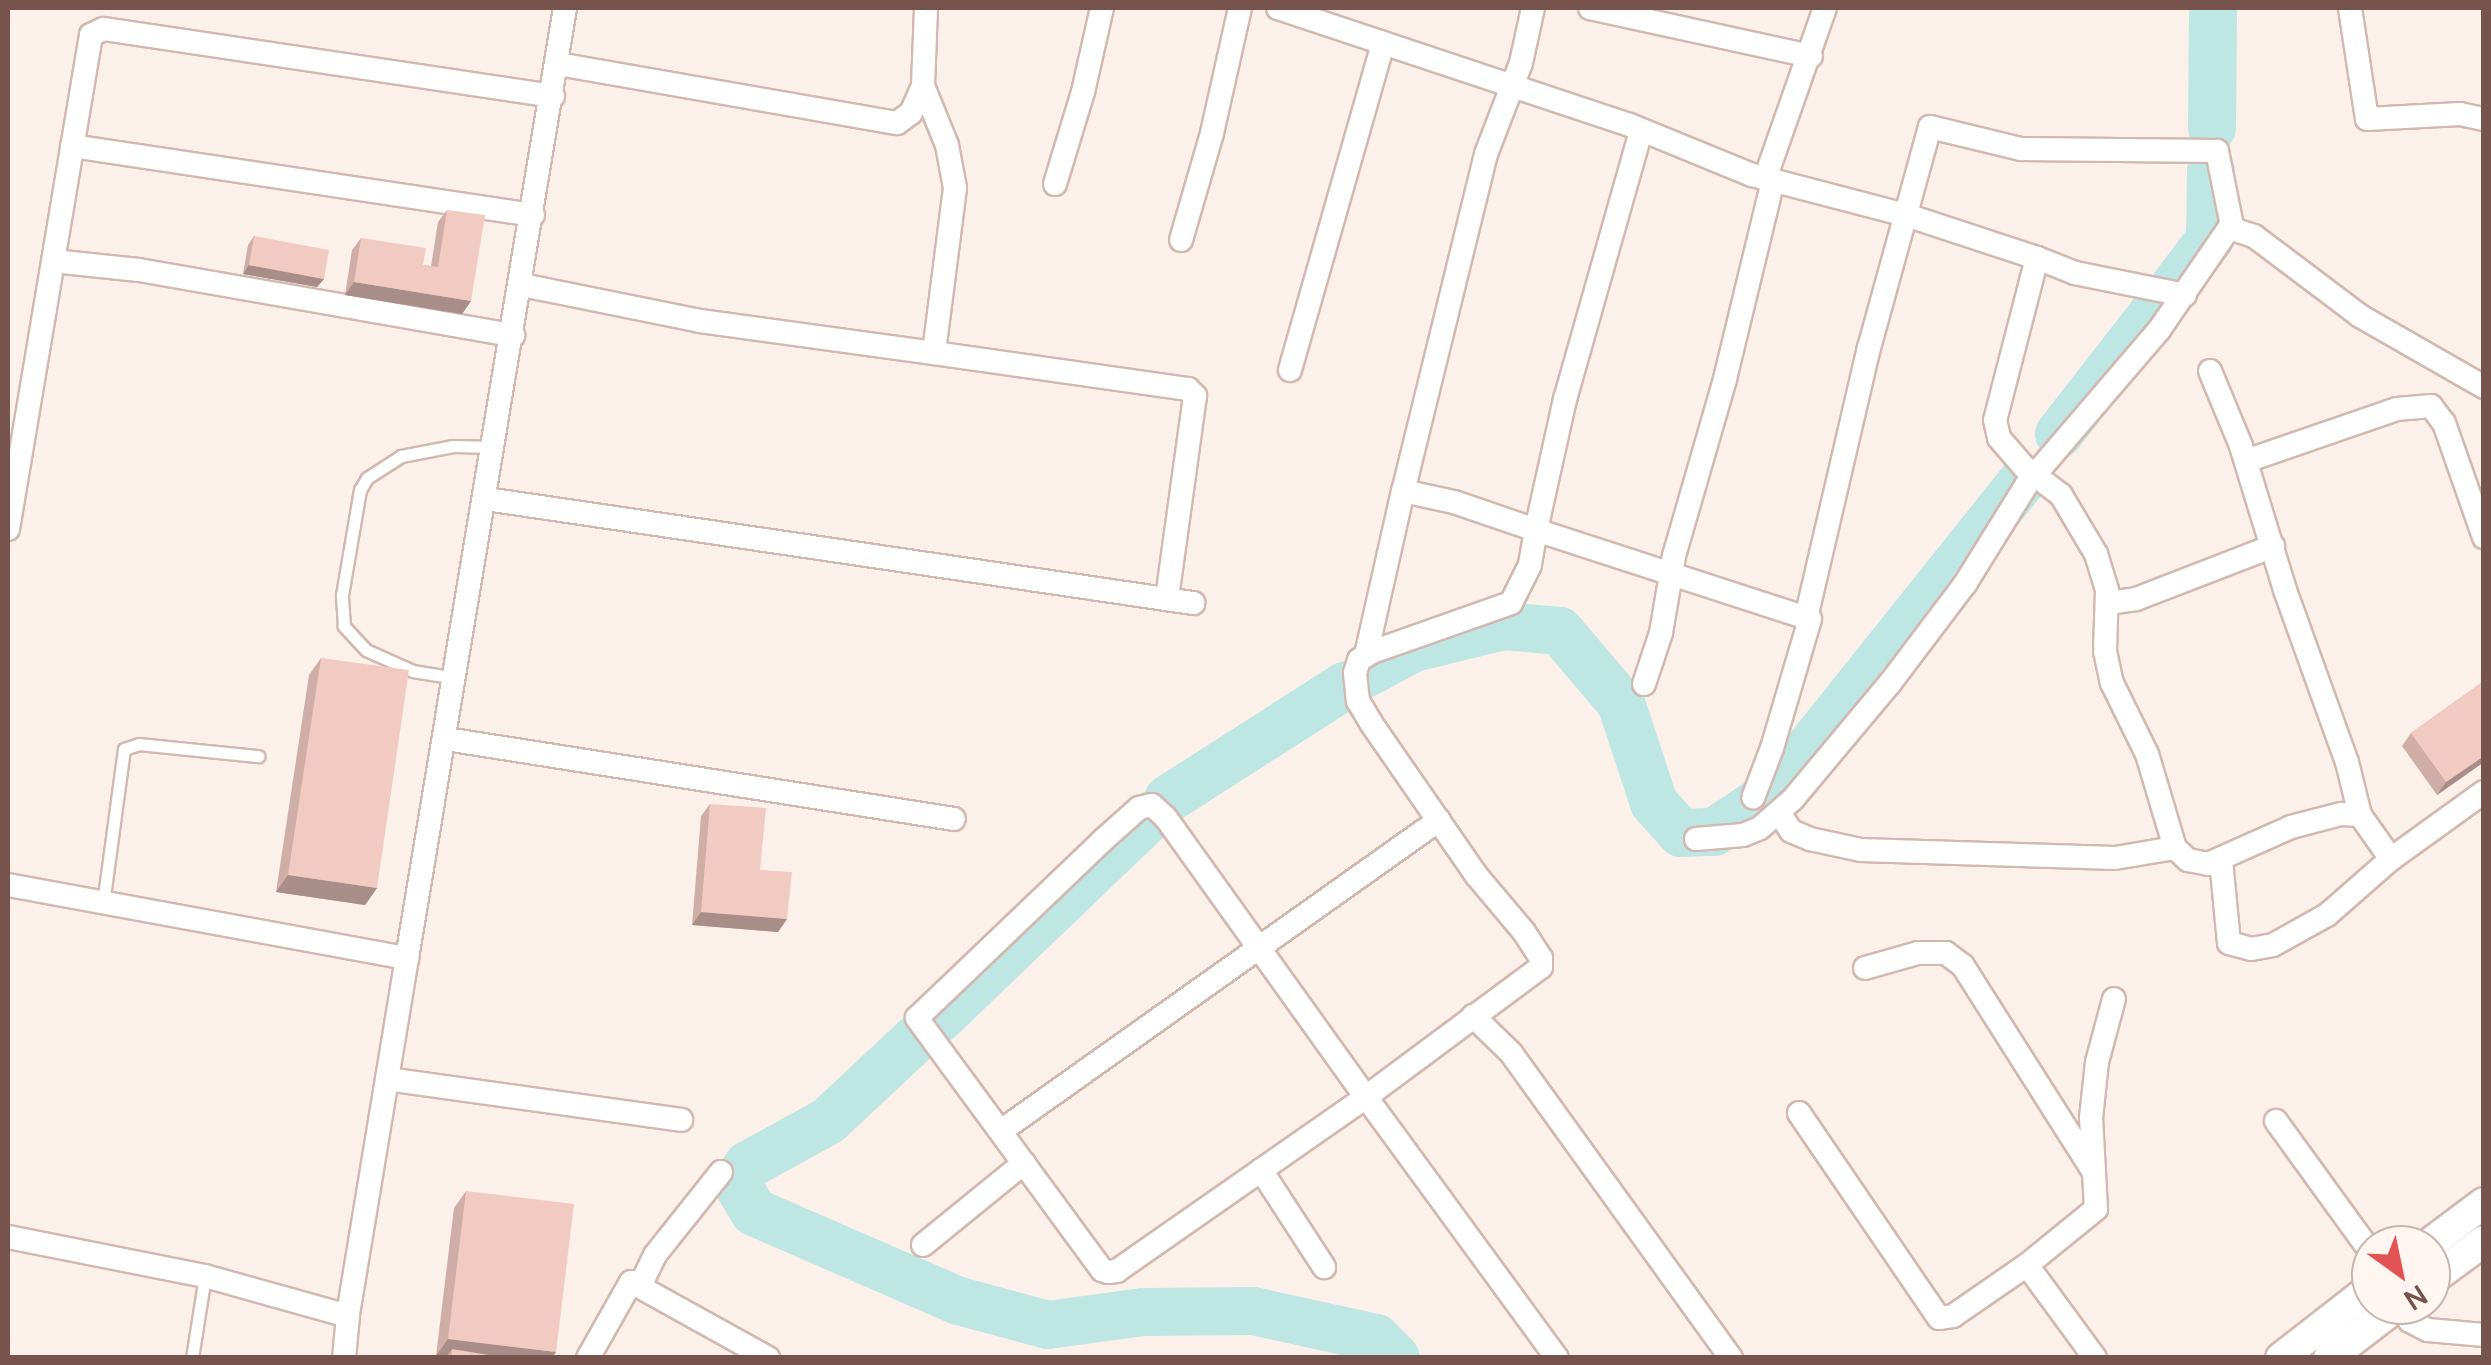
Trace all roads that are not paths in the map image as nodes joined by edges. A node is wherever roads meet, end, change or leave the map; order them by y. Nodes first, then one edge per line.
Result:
1 (566, 8) edge
2 (926, 8) edge
3 (1102, 8) edge
4 (1240, 8) edge
5 (1278, 8) edge
6 (1532, 8) edge
7 (1590, 8) edge
8 (1826, 8) edge
9 (2350, 8) edge
10 (1383, 44) junction
11 (1810, 56) junction
12 (558, 64) junction
13 (1512, 84) junction
14 (923, 86) junction
15 (553, 96) junction
16 (2484, 119) edge
17 (1641, 131) junction
18 (72, 146) junction
19 (1769, 180) junction
20 (1056, 184) dead end
21 (533, 215) junction
22 (1906, 216) junction
23 (2232, 226) junction
24 (1181, 240) dead end
25 (2038, 258) junction
26 (53, 261) junction
27 (522, 285) junction
28 (2185, 295) junction
29 (513, 335) junction
30 (934, 353) junction
31 (1290, 370) dead end
32 (2210, 371) dead end
33 (2484, 388) edge
34 (18, 404) edge
35 (494, 447) junction
36 (2246, 462) junction
37 (2035, 473) junction
38 (1403, 491) junction
39 (486, 499) junction
40 (8, 530) edge
41 (1536, 530) junction
42 (2484, 537) edge
43 (2273, 546) junction
44 (1670, 575) junction
45 (1167, 599) junction
46 (1193, 603) dead end
47 (2108, 603) junction
48 (1806, 618) junction
49 (1366, 655) junction
50 (456, 678) junction
51 (1644, 684) dead end
52 (446, 739) junction
53 (258, 756) dead end
54 (2484, 792) edge
55 (1752, 798) dead end
56 (1780, 814) junction
57 (2360, 815) junction
58 (954, 820) dead end
59 (1439, 820) junction
60 (1696, 838) dead end
61 (2175, 848) junction
62 (2221, 860) junction
63 (2391, 860) junction
64 (8, 885) edge
65 (103, 904) junction
66 (1259, 948) junction
67 (407, 958) junction
68 (1865, 968) dead end
69 (2114, 999) dead end
70 (1473, 1016) junction
71 (387, 1078) junction
72 (1366, 1097) junction
73 (1799, 1113) dead end
74 (681, 1120) dead end
75 (2276, 1121) dead end
76 (1001, 1131) junction
77 (1024, 1163) junction
78 (1261, 1170) junction
79 (722, 1172) dead end
80 (2094, 1174) junction
81 (2484, 1203) edge
82 (2351, 1225) edge
83 (2451, 1228) edge
84 (8, 1237) edge
85 (2484, 1241) edge
86 (923, 1244) dead end
87 (2027, 1265) junction
88 (2451, 1265) edge
89 (1324, 1267) dead end
90 (205, 1276) junction
91 (640, 1286) junction
92 (2351, 1304) edge
93 (348, 1316) junction
94 (2372, 1325) edge
95 (2418, 1325) edge
96 (2484, 1335) edge
97 (192, 1358) edge
98 (344, 1358) edge
99 (588, 1358) edge
100 (768, 1358) edge
101 (1558, 1358) edge
102 (1732, 1358) edge
103 (2094, 1358) edge
104 (2281, 1358) edge
105 (2329, 1358) edge

1 - 12 street
2 - 14 street
3 - 20 street
4 - 24 street
5 - 10 street
6 - 13 street
7 - 11 street
8 - 11 street
9 - 16 street
10 - 13 street
10 - 31 street
11 - 19 street
12 - 14 street
12 - 15 street
13 - 17 street
13 - 38 street
14 - 30 street
15 - 18 street
15 - 21 street
17 - 19 street
17 - 41 street
18 - 21 street
18 - 26 street
19 - 22 street
19 - 44 street
21 - 27 street
22 - 23 street
22 - 25 street
22 - 48 street
23 - 28 street
23 - 33 street
25 - 28 street
25 - 37 street
26 - 29 street
26 - 34 street
27 - 29 street
27 - 30 street
28 - 37 street
29 - 35 street
30 - 45 street
32 - 36 street
34 - 40 street
35 - 39 street
35 - 50 lane
36 - 42 street
36 - 43 street
37 - 47 street
37 - 56 street
38 - 41 street
38 - 49 street
39 - 45 street
39 - 50 street
41 - 44 street
41 - 49 street
43 - 47 street
43 - 57 street
44 - 48 street
44 - 51 street
45 - 46 street
47 - 61 street
48 - 55 street
49 - 59 street
50 - 52 street
52 - 58 street
52 - 67 street
53 - 65 lane
54 - 63 street
56 - 60 street
56 - 61 street
57 - 62 street
57 - 63 street
59 - 66 street
59 - 70 street
61 - 62 street
62 - 63 street
64 - 65 street
65 - 67 street
66 - 72 street
66 - 76 street
66 - 76 street
67 - 71 street
68 - 80 street
69 - 80 street
70 - 72 street
70 - 102 street
71 - 74 street
71 - 93 street
72 - 78 street
72 - 101 street
73 - 87 street
75 - 82 street
76 - 77 street
77 - 78 street
77 - 86 street
78 - 89 street
79 - 91 street
80 - 87 street
81 - 83 main road
84 - 90 street
85 - 88 main road
87 - 103 street
90 - 93 street
90 - 97 lane
91 - 99 street
91 - 100 street
92 - 104 main road
93 - 98 street
94 - 105 main road
95 - 96 street

